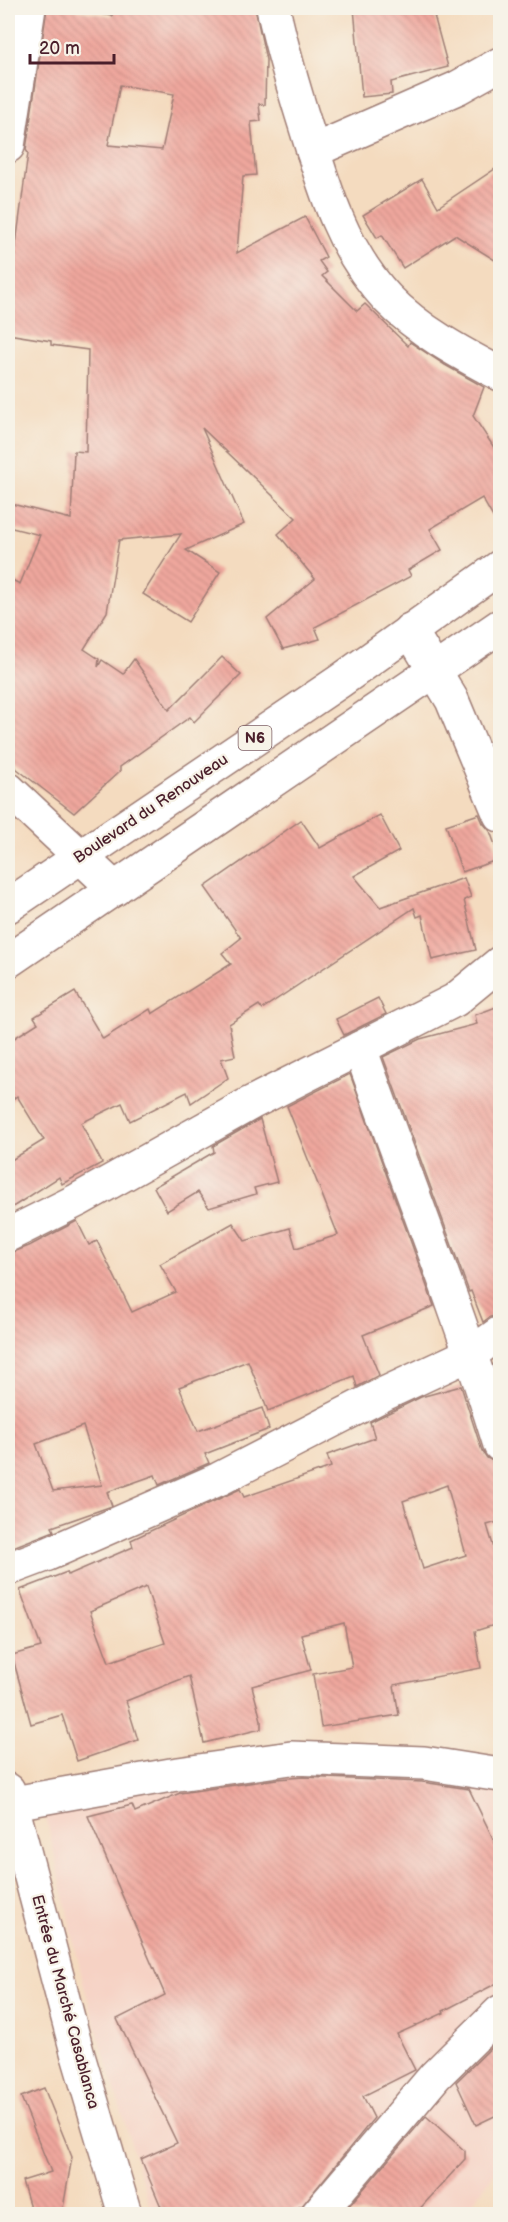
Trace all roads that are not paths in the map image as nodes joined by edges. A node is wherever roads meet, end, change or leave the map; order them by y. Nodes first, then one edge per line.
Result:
1 (29, 8) edge
2 (273, 8) edge
3 (501, 64) edge
4 (8, 146) edge
5 (313, 152) junction
6 (501, 374) edge
7 (501, 567) edge
8 (501, 626) edge
9 (410, 630) junction
10 (436, 671) junction
11 (8, 789) edge
12 (501, 815) edge
13 (81, 856) junction
14 (115, 890) junction
15 (8, 906) edge
16 (8, 961) edge
17 (501, 963) edge
18 (360, 1048) junction
19 (8, 1235) edge
20 (501, 1334) edge
21 (472, 1353) junction
22 (501, 1445) edge
23 (8, 1569) edge
24 (501, 1774) edge
25 (9, 1799) edge
26 (501, 2012) edge
27 (125, 2214) edge
28 (318, 2214) edge

1 - 4 main road
2 - 5 main road
3 - 5 main road
5 - 6 main road
7 - 9 main road, Boulevard du Renouveau / N6
8 - 10 main road
9 - 10 main road
9 - 13 main road, Boulevard du Renouveau / N6
10 - 12 main road
10 - 14 main road
11 - 13 main road
13 - 14 main road
13 - 15 main road, Boulevard du Renouveau / N6
14 - 16 main road
17 - 18 main road
18 - 19 main road
18 - 21 main road
20 - 21 main road
21 - 22 main road
21 - 23 main road
24 - 25 main road
25 - 27 main road, Entrée du Marché Casablanca
26 - 28 main road

